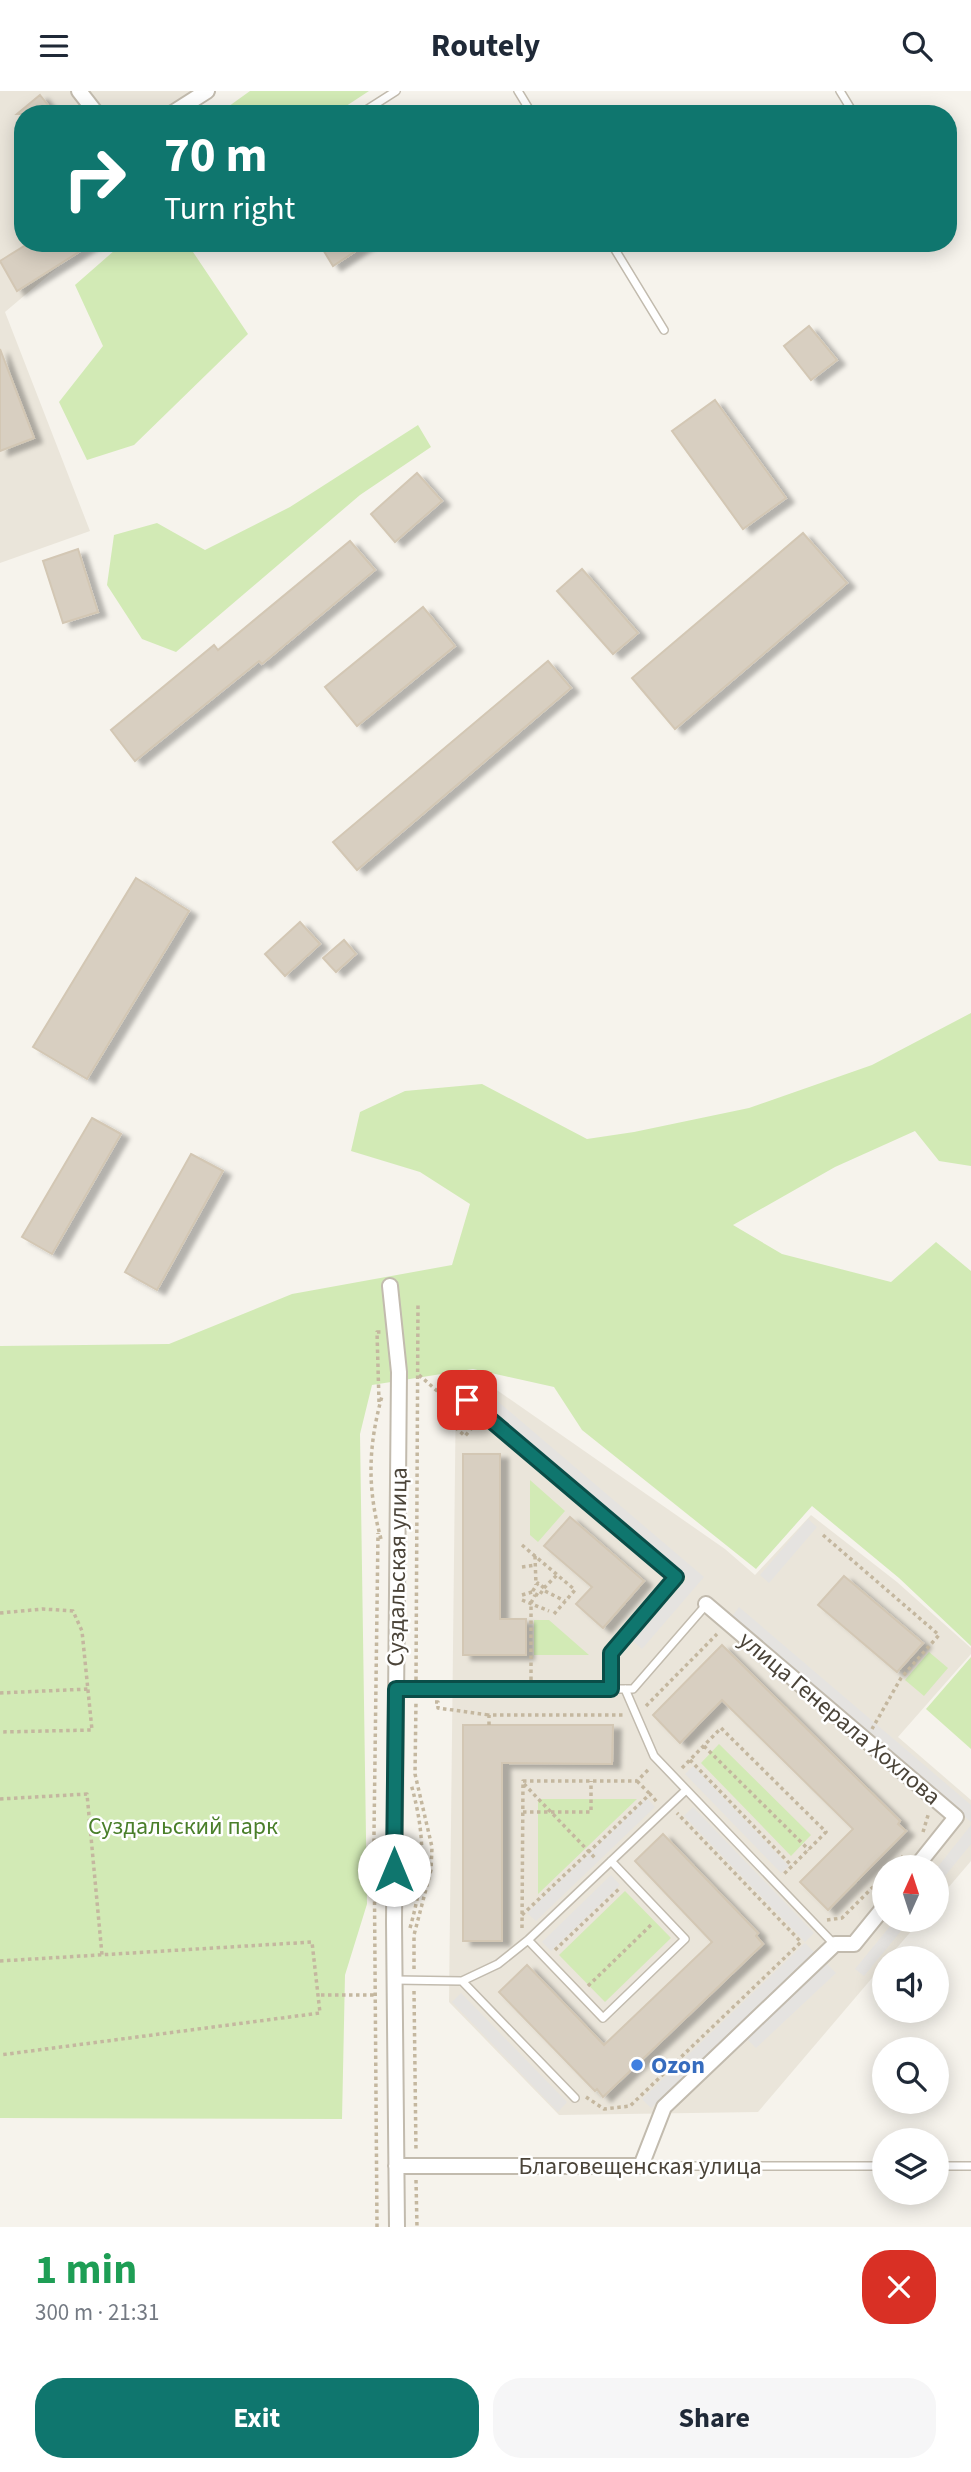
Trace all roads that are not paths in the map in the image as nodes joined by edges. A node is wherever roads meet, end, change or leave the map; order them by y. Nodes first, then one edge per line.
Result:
1 (79, 91) edge
2 (207, 91) edge
3 (396, 91) edge
4 (90, 105) edge
5 (185, 105) edge
6 (374, 105) edge
7 (616, 252) edge
8 (664, 330) dead end
9 (390, 1286) dead end
10 (467, 1400) dead end
11 (706, 1604) joint
12 (396, 1689) junction
13 (611, 1689) junction
14 (625, 1689) junction
15 (686, 1790) junction
16 (926, 1855) edge
17 (608, 1864) junction
18 (872, 1922) edge
19 (528, 1940) junction
20 (835, 1944) junction
21 (394, 1980) junction
22 (462, 1981) junction
23 (575, 2098) road end
24 (396, 2166) junction
25 (640, 2166) junction
26 (872, 2166) edge
27 (949, 2166) edge
28 (971, 2166) edge
29 (397, 2227) edge

1 - 4 street
2 - 5 street
3 - 6 lane
7 - 8 lane
9 - 12 street, Суздальская улица
10 - 13 lane
11 - 14 lane
11 - 16 street, улица Генерала Хохлова
12 - 13 lane
12 - 21 street, Суздальская улица
13 - 14 lane
14 - 15 lane
15 - 17 lane
15 - 20 lane
17 - 19 lane
17 - 19 lane
18 - 20 street
19 - 22 lane
20 - 25 street
21 - 22 lane
21 - 24 street, Суздальская улица
22 - 23 lane
24 - 25 street, Благовещенская улица
24 - 29 street, Суздальская улица
25 - 26 lane, Благовещенская улица
27 - 28 lane

